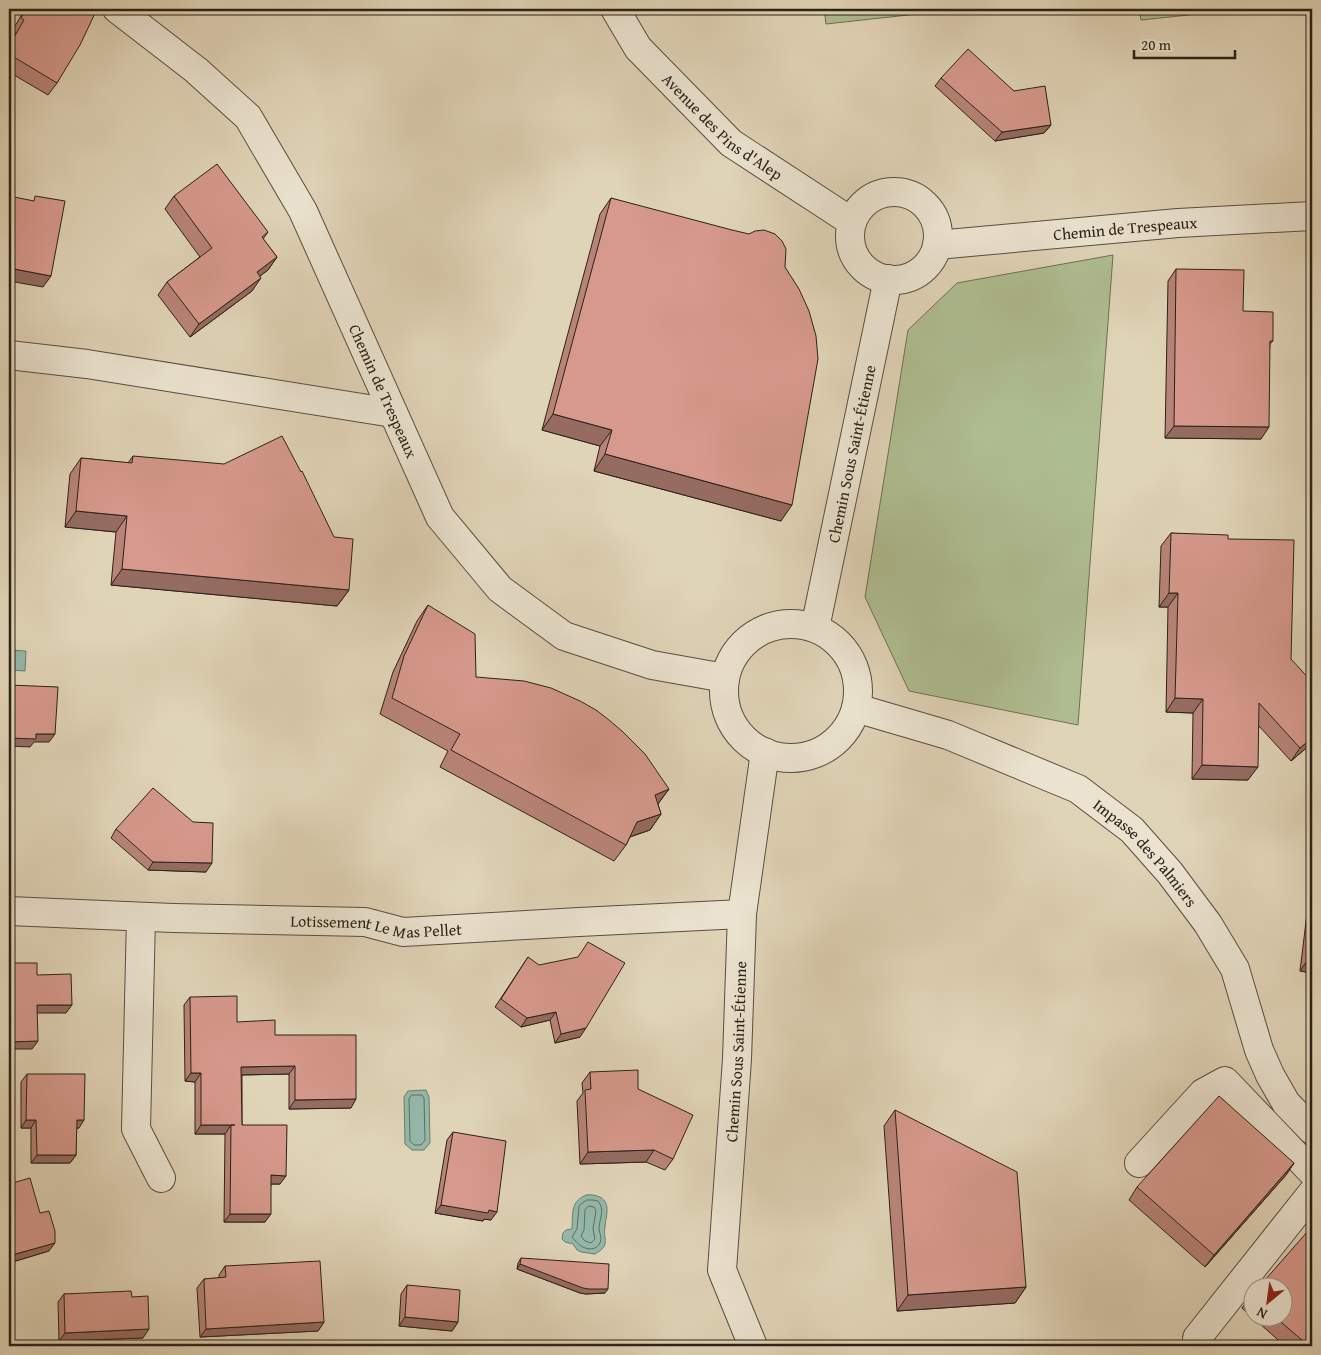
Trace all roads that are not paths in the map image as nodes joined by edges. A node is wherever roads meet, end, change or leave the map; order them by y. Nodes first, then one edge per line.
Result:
1 (117, 9) edge
2 (615, 9) edge
3 (1312, 216) edge
4 (852, 222) junction
5 (937, 245) junction
6 (888, 280) junction
7 (9, 355) edge
8 (392, 413) junction
9 (815, 628) junction
10 (725, 678) junction
11 (856, 708) junction
12 (765, 752) junction
13 (9, 910) edge
14 (742, 914) junction
15 (141, 917) junction
16 (1311, 1128) edge
17 (1139, 1163) dead end
18 (1312, 1172) edge
19 (161, 1178) dead end
20 (1309, 1203) edge
21 (753, 1346) edge
22 (1197, 1346) edge

1 - 8 street, Chemin de Trespeaux
2 - 4 street, Avenue des Pins d'Alep
3 - 5 street, Chemin de Trespeaux
4 - 5 street
4 - 6 street
5 - 6 street
6 - 9 street, Chemin Sous Saint-Étienne
7 - 8 street
8 - 10 street, Chemin de Trespeaux
9 - 10 street
9 - 11 street
10 - 12 street
11 - 12 street
11 - 16 street, Impasse des Palmiers
12 - 14 street, Chemin Sous Saint-Étienne
13 - 15 street, Lotissement Le Mas Pellet
14 - 15 street, Lotissement Le Mas Pellet
14 - 21 street, Chemin Sous Saint-Étienne
15 - 19 street
17 - 18 street
20 - 22 street

